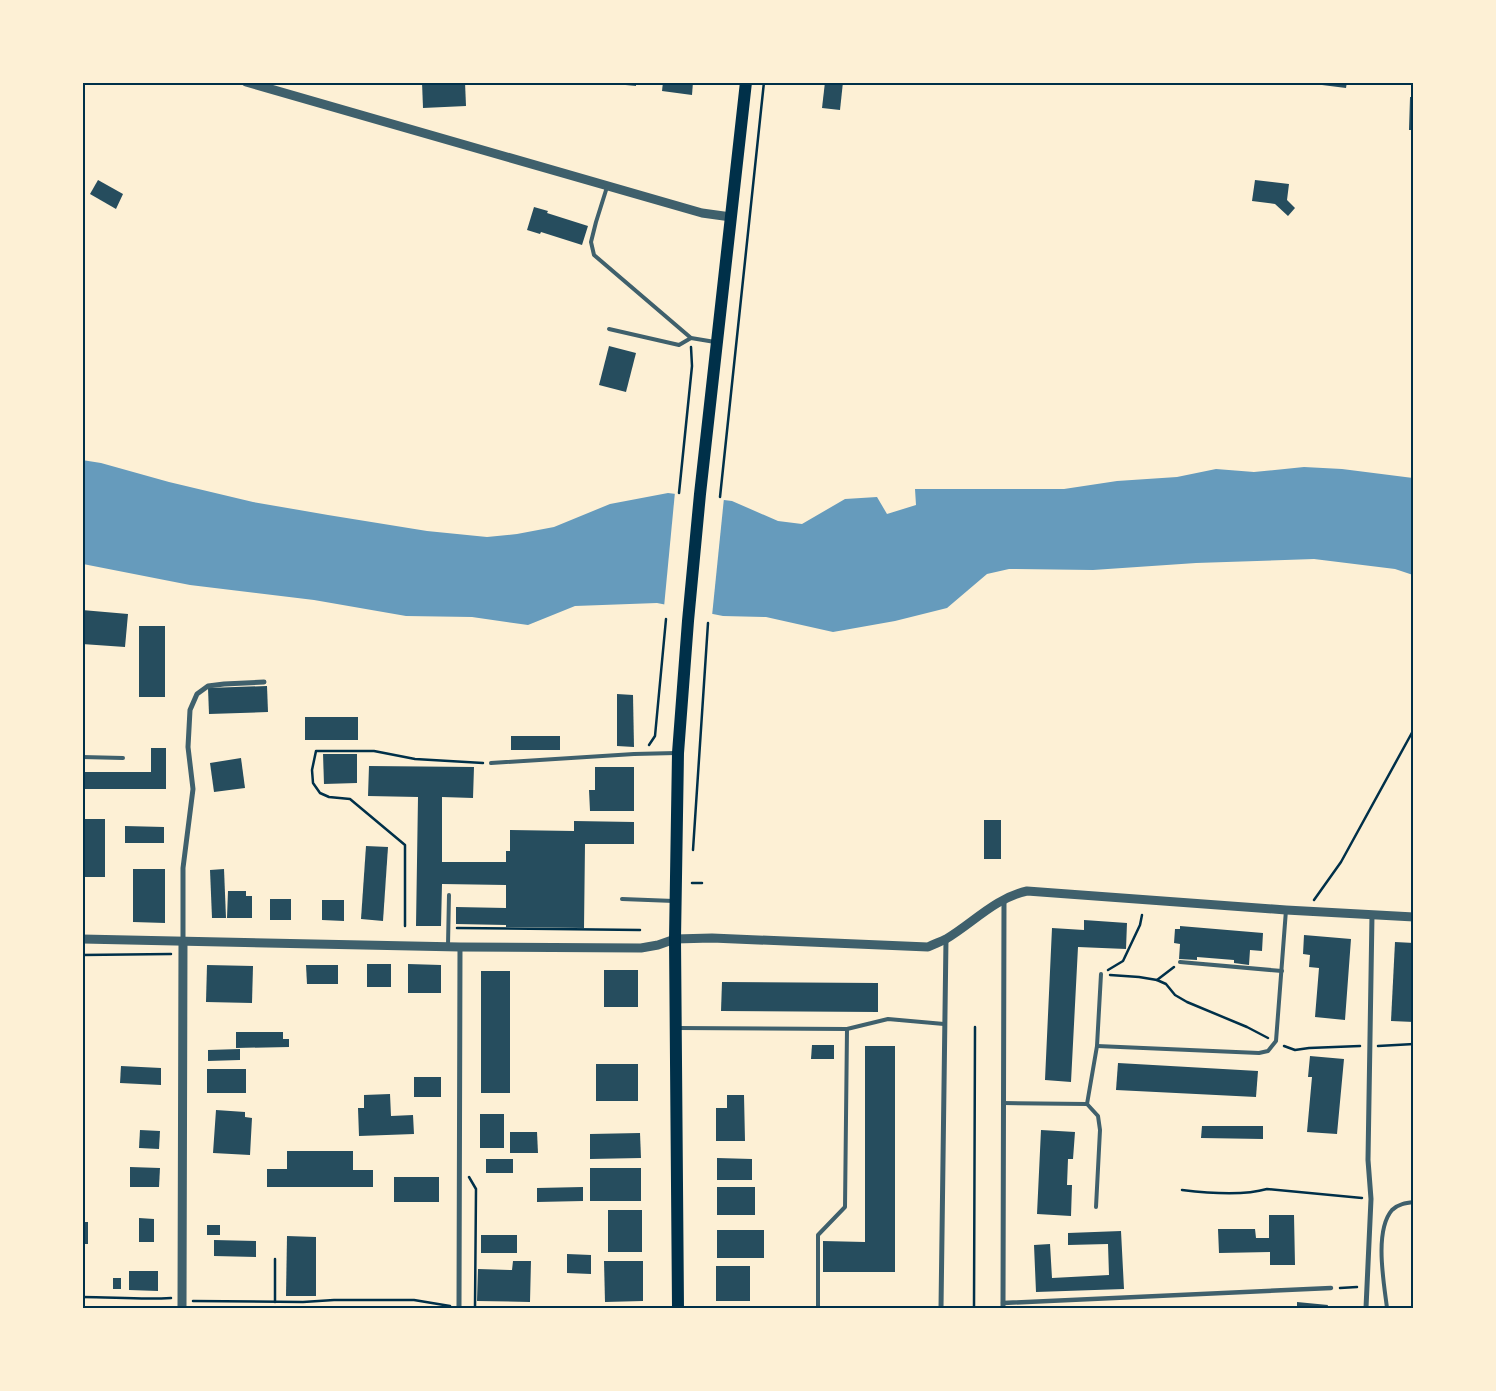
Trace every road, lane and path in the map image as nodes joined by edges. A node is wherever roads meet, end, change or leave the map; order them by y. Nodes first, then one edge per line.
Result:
1 (246, 82) edge
2 (746, 82) edge
3 (764, 82) edge
4 (608, 185) junction
5 (731, 217) junction
6 (610, 330) dead end
7 (691, 338) junction
8 (717, 343) junction
9 (679, 493) dead end
10 (720, 497) dead end
11 (666, 619) dead end
12 (708, 623) dead end
13 (264, 682) dead end
14 (1414, 729) edge
15 (678, 753) junction
16 (643, 754) junction
17 (82, 757) edge
18 (124, 758) dead end
19 (491, 763) joint
20 (693, 850) dead end
21 (692, 883) dead end
22 (702, 883) dead end
23 (449, 895) dead end
24 (622, 899) dead end
25 (1004, 899) junction
26 (675, 901) junction
27 (1286, 910) junction
28 (1307, 911) junction
29 (1142, 914) dead end
30 (1372, 915) junction
31 (1414, 917) edge
32 (405, 926) dead end
33 (448, 928) junction
34 (640, 930) dead end
35 (82, 939) edge
36 (675, 939) junction
37 (946, 939) junction
38 (183, 941) junction
39 (448, 947) junction
40 (460, 947) junction
41 (183, 954) junction
42 (82, 955) edge
43 (1180, 962) joint
44 (1282, 971) junction
45 (1100, 974) junction
46 (1158, 980) junction
47 (944, 1024) junction
48 (975, 1027) dead end
49 (677, 1028) junction
50 (847, 1029) junction
51 (1276, 1041) junction
52 (1414, 1044) edge
53 (1097, 1046) junction
54 (1370, 1046) junction
55 (1003, 1103) junction
56 (1087, 1104) junction
57 (460, 1170) junction
58 (1182, 1190) dead end
59 (1371, 1199) junction
60 (1414, 1202) edge
61 (1096, 1207) dead end
62 (276, 1260) dead end
63 (1356, 1287) dead end
64 (1331, 1288) dead end
65 (1346, 1288) dead end
66 (82, 1297) edge
67 (182, 1299) junction
68 (275, 1302) junction
69 (1003, 1306) edge
70 (182, 1308) edge
71 (459, 1308) edge
72 (475, 1308) edge
73 (678, 1308) edge
74 (818, 1308) edge
75 (941, 1308) edge
76 (974, 1308) edge
77 (1366, 1308) edge
78 (1387, 1308) edge

1 - 4 street
2 - 5 main road
3 - 10 path
4 - 5 street
4 - 7 lane
5 - 8 main road
6 - 7 lane
7 - 8 lane
7 - 9 path
8 - 15 main road
11 - 16 path
12 - 20 path
13 - 38 street
14 - 28 path
15 - 16 lane
15 - 26 main road
16 - 19 lane
17 - 18 lane
19 - 32 path
21 - 22 path
23 - 33 lane
24 - 26 lane
25 - 27 street
25 - 37 street
25 - 55 street
26 - 36 main road
27 - 28 street
27 - 44 lane
28 - 30 street
29 - 45 path
30 - 31 street
30 - 54 street
33 - 34 path
33 - 39 lane
35 - 38 street
36 - 37 street
36 - 40 street
36 - 49 main road
37 - 47 street
38 - 39 street
38 - 41 street
39 - 40 street
40 - 57 street
41 - 42 path
41 - 67 street
43 - 44 lane
43 - 46 path
44 - 51 lane
45 - 46 path
45 - 53 lane
46 - 51 path
47 - 50 lane
47 - 75 street
48 - 76 path
49 - 50 lane
49 - 73 main road
50 - 74 lane
51 - 53 lane
51 - 54 path
52 - 54 path
53 - 56 lane
54 - 59 street
55 - 56 lane
55 - 69 street
56 - 61 lane
57 - 71 street
57 - 72 path
58 - 59 path
59 - 77 street
60 - 78 lane
62 - 68 path
63 - 65 path
64 - 69 street
66 - 67 path
67 - 68 path
67 - 70 street
68 - 71 path

